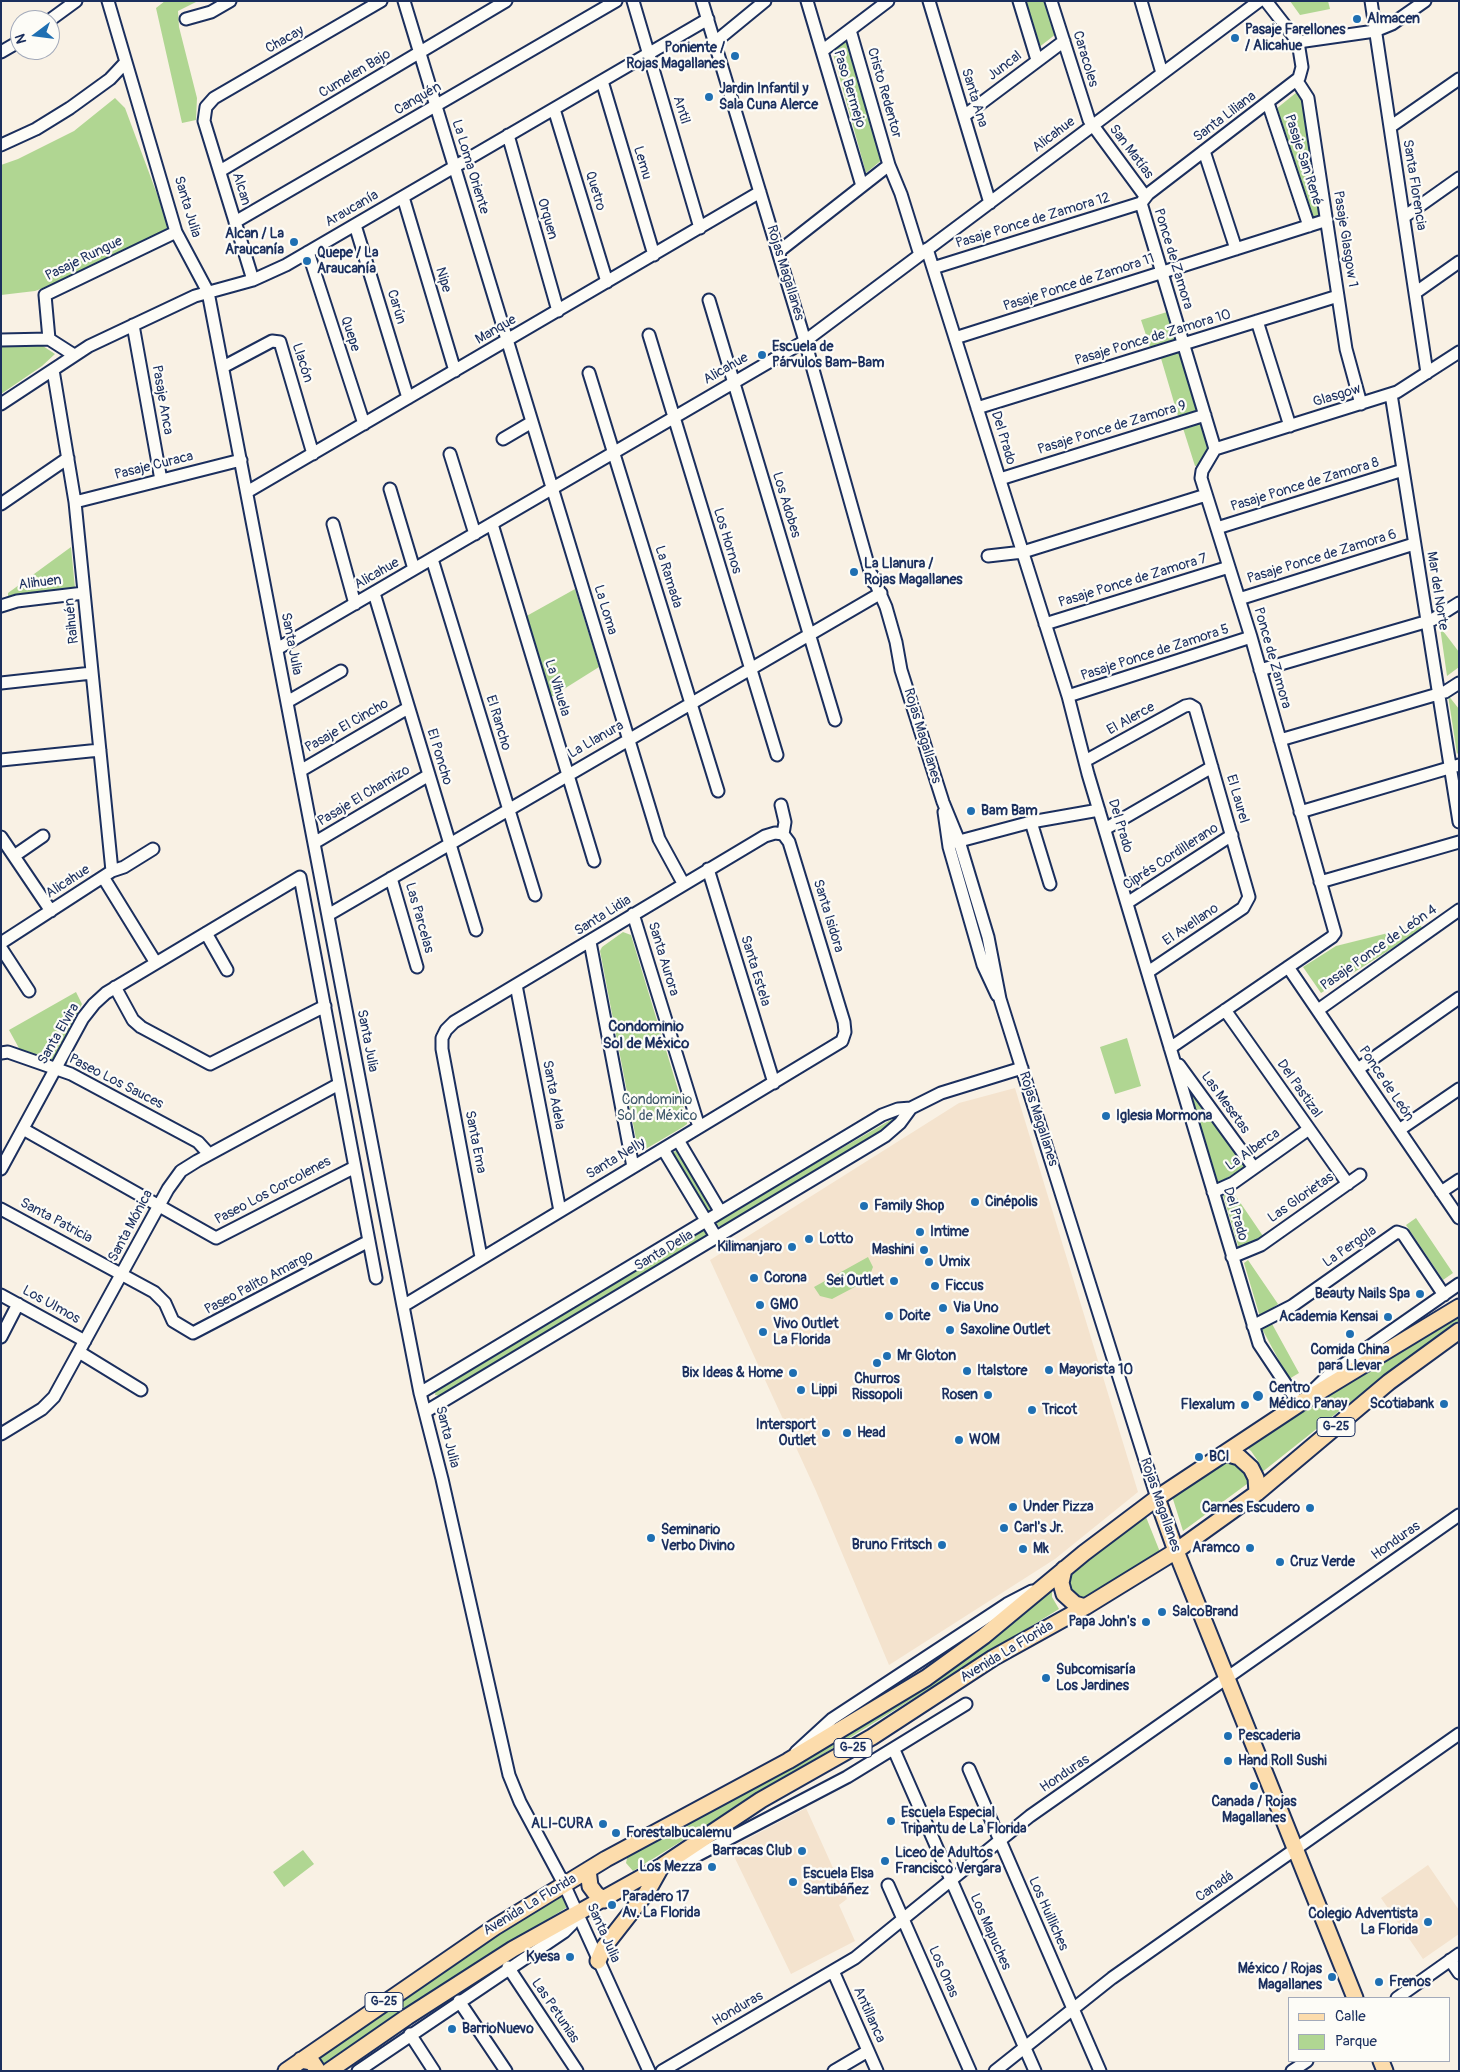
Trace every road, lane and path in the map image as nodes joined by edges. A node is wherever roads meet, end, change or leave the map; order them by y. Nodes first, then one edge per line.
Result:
1 (76, 1) edge
2 (108, 1) edge
3 (230, 1) edge
4 (381, 1) edge
5 (404, 1) edge
6 (506, 1) edge
7 (616, 1) edge
8 (633, 1) edge
9 (702, 1) edge
10 (765, 1) edge
11 (806, 1) edge
12 (888, 1) edge
13 (929, 1) edge
14 (1019, 1) edge
15 (1051, 1) edge
16 (1141, 1) edge
17 (1259, 1) edge
18 (1266, 1) edge
19 (1371, 1) edge
20 (1425, 1) edge
21 (60, 13) edge
22 (186, 19) dead end
23 (708, 19) junction
24 (850, 30) junction
25 (1375, 31) junction
26 (1064, 41) junction
27 (715, 42) junction
28 (1298, 42) junction
29 (822, 51) junction
30 (420, 53) junction
31 (648, 54) junction
32 (1037, 60) junction
33 (125, 63) junction
34 (1162, 74) junction
35 (1459, 78) edge
36 (602, 81) junction
37 (1297, 82) junction
38 (1268, 103) junction
39 (436, 106) junction
40 (206, 107) joint
41 (554, 108) junction
42 (964, 116) junction
43 (1092, 126) junction
44 (1390, 127) junction
45 (508, 135) junction
46 (1, 145) edge
47 (1204, 151) junction
48 (889, 165) junction
49 (454, 166) junction
50 (220, 171) junction
51 (1459, 178) edge
52 (862, 186) junction
53 (760, 192) junction
54 (403, 197) junction
55 (1143, 200) junction
56 (990, 203) junction
57 (1404, 217) junction
58 (1327, 220) junction
59 (235, 222) junction
60 (355, 225) junction
61 (1309, 226) junction
62 (700, 228) junction
63 (176, 232) junction
64 (1236, 249) junction
65 (308, 252) junction
66 (778, 252) junction
67 (924, 252) junction
68 (654, 255) junction
69 (1459, 262) edge
70 (934, 268) junction
71 (1161, 273) junction
72 (253, 280) junction
73 (607, 282) junction
74 (208, 292) junction
75 (1415, 292) junction
76 (1338, 296) junction
77 (709, 300) dead end
78 (558, 311) junction
79 (1257, 321) junction
80 (133, 326) junction
81 (649, 335) dead end
82 (956, 338) junction
83 (49, 339) junction
84 (1, 340) edge
85 (805, 340) junction
86 (506, 341) junction
87 (1183, 344) junction
88 (1459, 352) edge
89 (74, 356) junction
90 (223, 367) junction
91 (53, 370) junction
92 (455, 371) junction
93 (590, 372) dead end
94 (1428, 373) junction
95 (734, 382) junction
96 (1391, 394) junction
97 (408, 398) junction
98 (1, 404) edge
99 (1361, 404) junction
100 (977, 408) junction
101 (1205, 415) junction
102 (674, 417) junction
103 (532, 422) junction
104 (364, 424) junction
105 (1290, 426) junction
106 (503, 439) dead end
107 (1215, 449) junction
108 (614, 452) junction
109 (313, 454) junction
110 (450, 454) dead end
111 (68, 458) junction
112 (241, 460) junction
113 (1403, 470) junction
114 (1000, 479) junction
115 (161, 480) junction
116 (552, 488) junction
117 (390, 489) dead end
118 (247, 492) junction
119 (1206, 495) junction
120 (75, 502) junction
121 (1, 504) edge
122 (333, 524) dead end
123 (492, 524) junction
124 (1217, 528) junction
125 (474, 534) junction
126 (1414, 544) junction
127 (1022, 552) junction
128 (988, 556) dead end
129 (432, 558) junction
130 (1229, 567) junction
131 (414, 569) junction
132 (84, 592) junction
133 (374, 593) junction
134 (878, 595) junction
135 (1239, 599) junction
136 (1459, 603) edge
137 (354, 604) junction
138 (1, 606) edge
139 (1426, 620) junction
140 (1045, 624) junction
141 (809, 634) junction
142 (1251, 637) junction
143 (277, 648) junction
144 (750, 668) junction
145 (1260, 670) junction
146 (341, 671) dead end
147 (92, 673) junction
148 (1, 683) edge
149 (1459, 683) edge
150 (1438, 693) junction
151 (1068, 696) junction
152 (287, 702) junction
153 (691, 702) junction
154 (1192, 706) joint
155 (408, 708) junction
156 (835, 720) dead end
157 (628, 738) junction
158 (1280, 740) junction
159 (100, 750) junction
160 (777, 755) dead end
161 (1, 760) edge
162 (1085, 761) junction
163 (1454, 765) edge
164 (1212, 767) junction
165 (300, 771) junction
166 (568, 774) junction
167 (429, 775) junction
168 (718, 791) dead end
169 (781, 805) dead end
170 (509, 809) junction
171 (1099, 810) junction
172 (1300, 812) junction
173 (1031, 822) junction
174 (1459, 822) edge
175 (1105, 829) junction
176 (783, 834) junction
177 (1232, 835) junction
178 (43, 836) dead end
179 (1, 837) edge
180 (954, 842) junction
181 (1459, 842) edge
182 (314, 843) junction
183 (450, 844) junction
184 (153, 849) dead end
185 (14, 856) junction
186 (594, 861) dead end
187 (708, 869) junction
188 (107, 874) junction
189 (392, 878) junction
190 (1320, 882) junction
191 (683, 883) junction
192 (1050, 884) dead end
193 (536, 895) dead end
194 (1249, 901) joint
195 (1127, 903) junction
196 (1459, 910) edge
197 (51, 911) junction
198 (328, 914) junction
199 (634, 914) junction
200 (476, 930) dead end
201 (206, 933) junction
202 (590, 942) junction
203 (1, 943) edge
204 (1, 948) edge
205 (156, 963) junction
206 (417, 967) dead end
207 (1288, 967) junction
208 (227, 970) dead end
209 (1148, 972) junction
210 (516, 985) junction
211 (115, 987) junction
212 (29, 991) dead end
213 (1459, 998) edge
214 (325, 1006) junction
215 (1225, 1010) junction
216 (1318, 1010) junction
217 (444, 1034) joint
218 (844, 1037) joint
219 (1171, 1052) junction
220 (1, 1053) edge
221 (1022, 1068) junction
222 (56, 1069) junction
223 (1358, 1069) junction
224 (774, 1083) junction
225 (339, 1084) junction
226 (1459, 1089) edge
227 (911, 1108) junction
228 (699, 1127) junction
229 (23, 1129) junction
230 (1309, 1129) junction
231 (1399, 1130) junction
232 (678, 1140) junction
233 (663, 1149) junction
234 (208, 1154) junction
235 (355, 1167) junction
236 (633, 1167) junction
237 (1254, 1168) junction
238 (1, 1169) edge
239 (1360, 1175) dead end
240 (1459, 1180) edge
241 (1348, 1184) junction
242 (1213, 1192) junction
243 (1441, 1192) junction
244 (159, 1206) junction
245 (1, 1209) edge
246 (720, 1211) junction
247 (560, 1212) junction
248 (1459, 1218) edge
249 (706, 1220) junction
250 (716, 1237) junction
251 (369, 1241) junction
252 (481, 1257) junction
253 (1232, 1257) junction
254 (122, 1274) junction
255 (376, 1278) dead end
256 (1459, 1284) edge
257 (1, 1295) edge
258 (1444, 1295) junction
259 (18, 1304) junction
260 (403, 1306) junction
261 (1459, 1307) edge
262 (169, 1312) joint
263 (1253, 1326) junction
264 (1459, 1331) edge
265 (1, 1337) edge
266 (85, 1342) junction
267 (79, 1352) junction
268 (141, 1390) dead end
269 (420, 1393) junction
270 (1299, 1404) junction
271 (425, 1412) junction
272 (1, 1434) edge
273 (1224, 1453) junction
274 (1257, 1494) junction
275 (1157, 1498) junction
276 (1459, 1515) edge
277 (1176, 1551) junction
278 (1064, 1569) junction
279 (1086, 1606) junction
280 (1227, 1677) junction
281 (966, 1704) dead end
282 (1459, 1734) edge
283 (894, 1750) junction
284 (969, 1769) dead end
285 (999, 1841) junction
286 (1296, 1848) junction
287 (662, 1866) junction
288 (588, 1870) junction
289 (952, 1881) junction
290 (564, 1884) junction
291 (888, 1885) dead end
292 (604, 1900) junction
293 (578, 1914) junction
294 (904, 1920) junction
295 (1454, 1957) edge
296 (598, 1961) junction
297 (508, 1968) junction
298 (833, 1971) junction
299 (1459, 1973) edge
300 (1356, 1997) edge
301 (1397, 1997) edge
302 (458, 2001) junction
303 (1073, 2008) junction
304 (410, 2034) junction
305 (1024, 2047) junction
306 (868, 2051) junction
307 (301, 2060) junction
308 (1305, 2062) edge
309 (645, 2069) edge
310 (360, 2070) edge
311 (286, 2071) edge
312 (318, 2071) edge
313 (329, 2071) edge
314 (434, 2071) edge
315 (506, 2071) edge
316 (577, 2071) edge
317 (662, 2071) edge
318 (834, 2071) edge
319 (877, 2071) edge
320 (970, 2071) edge
321 (995, 2071) edge
322 (1035, 2071) edge
323 (1100, 2071) edge
324 (1292, 2071) edge

1 - 21 street
2 - 33 street, Santa Julia
3 - 22 street
4 - 40 street, Chacay
5 - 30 street, La Loma Oriente
6 - 30 street, Cumelen Bajo
7 - 39 street, Canquén
8 - 31 street, Antil
9 - 23 street, Rojas Magallanes
10 - 27 street
11 - 29 street, Paso Bermejo
12 - 24 street
13 - 42 street, Santa Ana
14 - 32 street
15 - 26 street, Caracoles
16 - 34 street
17 - 34 street, Alicahue
18 - 28 street
19 - 25 street, Santa Florencia
20 - 25 street
23 - 27 street, Rojas Magallanes
23 - 31 street, Araucanía
24 - 29 street
24 - 48 street, Cristo Redentor
25 - 28 street
25 - 44 street, Santa Florencia
26 - 32 street, Juncal
26 - 43 street, Caracoles
27 - 53 street, Rojas Magallanes
28 - 37 street
29 - 52 street, Paso Bermejo
30 - 39 street, La Loma Oriente
30 - 50 street, Cumelen Bajo
31 - 36 street, Araucanía
31 - 62 street, Antil
32 - 42 street, Juncal
33 - 46 street
33 - 63 street, Santa Julia
34 - 43 street, Alicahue
35 - 44 street
36 - 41 street, Araucanía
36 - 68 street, Lemu
37 - 38 street, Santa Liliana
37 - 58 street, Pasaje Glasgow 1
38 - 47 street, Santa Liliana
38 - 61 street, Pasaje San René
39 - 49 street, La Loma Oriente
39 - 59 street, Canquén
40 - 50 street, Alcan
41 - 45 street, Araucanía
41 - 73 street, Quetro
42 - 56 street, Santa Ana
43 - 55 street, San Matías
43 - 56 street, Alicahue
44 - 57 street, Santa Florencia
45 - 49 street, Araucanía
45 - 78 street, Orquen
47 - 55 street, Santa Liliana
47 - 64 street
48 - 52 street
48 - 67 street, Del Prado
49 - 54 street, Araucanía
49 - 86 street, La Loma Oriente
50 - 59 street, Alcan
51 - 57 street
52 - 66 street
53 - 62 street, Manque
53 - 66 street, Rojas Magallanes
54 - 60 street, Araucanía
54 - 92 street, Nipe
55 - 70 street, Pasaje Ponce de Zamora 12
55 - 71 street, Ponce de Zamora
56 - 67 street, Alicahue
57 - 75 street, Santa Florencia
58 - 61 street, Pasaje Ponce de Zamora 11
58 - 76 street, Pasaje Glasgow 1
59 - 72 street, Alcan
60 - 65 street, Araucanía
60 - 97 street, Carún
61 - 64 street, Pasaje Ponce de Zamora 11
62 - 68 street, Manque
63 - 74 street, Santa Julia
63 - 83 street, Pasaje Rungue
64 - 71 street, Pasaje Ponce de Zamora 11
65 - 72 street, Araucanía
65 - 104 street, Quepe
66 - 85 street, Rojas Magallanes
67 - 70 street, Del Prado
67 - 85 street, Alicahue
68 - 73 street, Manque
69 - 75 street
70 - 82 street, Del Prado
71 - 82 street, Pasaje Ponce de Zamora 11
71 - 87 street, Ponce de Zamora
72 - 74 street, Araucanía
73 - 78 street, Manque
74 - 80 street, Araucanía
74 - 90 street, Santa Julia
75 - 94 street, Santa Florencia
76 - 79 street, Pasaje Ponce de Zamora 10
76 - 99 street, Pasaje Glasgow 1
77 - 95 street, Los Adobes
78 - 86 street, Manque
79 - 87 street, Pasaje Ponce de Zamora 10
79 - 105 street
80 - 89 street, Araucanía
80 - 115 street, Pasaje Anca
81 - 102 street, Los Hornos
82 - 100 street, Del Prado
83 - 84 street
83 - 89 street
85 - 95 street, Alicahue
85 - 134 street, Rojas Magallanes
86 - 92 street, Manque
86 - 103 street, La Loma
87 - 100 street, Pasaje Ponce de Zamora 10
87 - 101 street, Ponce de Zamora
88 - 94 street, Glasgow
89 - 91 street, Araucanía
90 - 109 street, Llacón
90 - 112 street, Santa Julia
91 - 98 street, Araucanía
91 - 111 street, Raihuén
92 - 97 street, Manque
93 - 108 street, La Ramada
94 - 96 street, Glasgow
95 - 102 street, Alicahue
95 - 141 street, Los Adobes
96 - 99 street, Glasgow
96 - 113 street, Mar del Norte
97 - 104 street, Manque
99 - 105 street, Glasgow
100 - 114 street, Del Prado
101 - 107 street, Ponce de Zamora
101 - 114 street, Pasaje Ponce de Zamora 9
102 - 108 street, Alicahue
102 - 144 street, Los Hornos
103 - 106 street
103 - 116 street, La Loma
104 - 109 street, Manque
105 - 107 street, Glasgow
107 - 119 street, Ponce de Zamora
108 - 116 street, Alicahue
108 - 153 street, La Ramada
109 - 118 street, Manque
110 - 125 street
111 - 120 street, Raihuén
111 - 121 street
112 - 115 street, Pasaje Curaca
112 - 118 street, Santa Julia
113 - 124 street, Pasaje Ponce de Zamora 8
113 - 126 street, Mar del Norte
114 - 127 street, Del Prado
115 - 120 street, Pasaje Curaca
116 - 123 street, Alicahue
116 - 157 street, La Loma
117 - 131 street
118 - 143 street, Santa Julia
119 - 124 street, Ponce de Zamora
119 - 127 street
120 - 132 street, Raihuén
122 - 137 street
123 - 125 street, Alicahue
123 - 166 street, La Vihuela
124 - 130 street, Ponce de Zamora
125 - 129 street, Alicahue
126 - 135 street, Pasaje Ponce de Zamora 6
126 - 139 street, Mar del Norte
127 - 128 street
127 - 140 street, Del Prado
129 - 131 street, Alicahue
129 - 170 street, El Rancho
130 - 135 street, Ponce de Zamora
130 - 140 street, Pasaje Ponce de Zamora 7
131 - 133 street, Alicahue
132 - 138 street, Alihuen
132 - 147 street, Raihuén
133 - 137 street, Alicahue
133 - 155 street, El Poncho
134 - 141 street, La Llanura
134 - 180 street, Rojas Magallanes
135 - 142 street, Ponce de Zamora
136 - 139 street
137 - 143 street, Alicahue
139 - 145 street
139 - 150 street, Mar del Norte
140 - 151 street, Del Prado
141 - 144 street, La Llanura
141 - 156 street, Los Adobes
142 - 145 street, Ponce de Zamora
142 - 151 street, Pasaje Ponce de Zamora 5
143 - 152 street, Santa Julia
144 - 153 street, La Llanura
144 - 160 street, Los Hornos
145 - 158 street, Ponce de Zamora
146 - 152 street
147 - 148 street
147 - 159 street, Raihuén
149 - 150 street
150 - 158 street
150 - 163 street, Mar del Norte
151 - 162 street, Del Prado
152 - 165 street, Santa Julia
153 - 157 street, La Llanura
153 - 168 street, La Ramada
154 - 162 street, El Alerce
154 - 164 street, El Laurel
155 - 165 street, Pasaje El Cincho
155 - 167 street, El Poncho
157 - 166 street, La Llanura
157 - 191 street, La Loma
158 - 172 street, Ponce de Zamora
159 - 161 street
159 - 188 street, Raihuén
162 - 171 street, Del Prado
163 - 172 street
163 - 174 street, Mar del Norte
164 - 175 street
164 - 177 street, El Laurel
165 - 182 street, Santa Julia
166 - 170 street, La Llanura
166 - 186 street, La Vihuela
167 - 182 street, Pasaje El Chamizo
167 - 183 street, El Poncho
169 - 176 street, Santa Isidora
170 - 183 street, La Llanura
170 - 193 street, El Rancho
171 - 173 street
171 - 175 street, Del Prado
172 - 190 street, Ponce de Zamora
173 - 180 street
173 - 192 street
175 - 195 street, Del Prado
176 - 187 street, Santa Lidia
176 - 218 street, Santa Isidora
177 - 194 street, El Laurel
177 - 195 street, Ciprés Cordillerano
178 - 185 street
179 - 185 street
180 - 221 street, Rojas Magallanes
181 - 190 street
182 - 198 street, Santa Julia
183 - 189 street, La Llanura
183 - 200 street, El Poncho
184 - 188 street, Alicahue
185 - 197 street
187 - 191 street, Santa Lidia
187 - 224 street, Santa Estela
188 - 197 street, Alicahue
188 - 205 street, Raihuén
189 - 198 street, La Llanura
189 - 206 street, Las Parcelas
190 - 207 street, Ponce de Zamora
191 - 199 street, Santa Lidia
194 - 209 street, El Avellano
195 - 209 street, Del Prado
196 - 216 street, Pasaje Ponce de León 4
197 - 203 street, Alicahue
198 - 260 street, Santa Julia
199 - 202 street, Santa Lidia
199 - 228 street, Santa Aurora
201 - 205 street, Santa Elvira
201 - 208 street
201 - 214 street, Santa Elvira
202 - 210 street, Santa Lidia
202 - 236 street
204 - 212 street
205 - 211 street, Santa Elvira
207 - 215 street, Ponce de Zamora
207 - 216 street, Ponce de León
209 - 219 street, Del Prado
210 - 217 street, Santa Lidia
210 - 247 street, Santa Adela
211 - 214 street
211 - 222 street, Santa Elvira
213 - 223 street
214 - 225 street
215 - 219 street, Ponce de Zamora
215 - 230 street, Del Pastizal
216 - 223 street, Ponce de León
217 - 252 street, Santa Ema
218 - 224 street, Santa Nelly
219 - 237 street, Las Mesetas
219 - 242 street, Del Prado
220 - 222 street, Paseo Los Sauces
221 - 227 street, Santa Delia
221 - 275 street, Rojas Magallanes
222 - 229 street, Santa Elvira
222 - 234 street, Paseo Los Sauces
223 - 231 street, Ponce de León
224 - 228 street, Santa Nelly
225 - 234 street, Santa Mónica
225 - 235 street
226 - 231 street
227 - 246 street, Santa Delia
227 - 250 street, Santa Delia
228 - 232 street, Santa Nelly
229 - 238 street, Santa Elvira
229 - 244 street, Paseo Los Corcolenes
230 - 237 street, La Alberca
230 - 241 street, Del Pastizal
231 - 243 street, Ponce de León
232 - 233 street, Santa Nelly
232 - 246 street
233 - 236 street, Santa Nelly
233 - 249 street
234 - 244 street, Santa Mónica
235 - 244 street, Paseo Los Corcolenes
235 - 251 street
236 - 247 street, Santa Nelly
237 - 242 street, La Alberca
239 - 241 street, Las Glorietas
240 - 243 street
241 - 253 street, Las Glorietas
242 - 253 street, Del Prado
243 - 248 street, Ponce de León
244 - 254 street, Santa Mónica
245 - 254 street, Santa Patricia
246 - 249 street, Santa Delia
247 - 252 street, Santa Nelly
249 - 250 street
249 - 269 street, Santa Delia
250 - 271 street, Santa Delia
251 - 255 street
251 - 262 street, Paseo Palito Amargo
252 - 260 street, Santa Nelly
253 - 263 street, Del Prado
254 - 262 street, Santa Patricia
254 - 266 street, Santa Mónica
256 - 258 street, Avenida La Florida
257 - 259 street, Los Ulmos
258 - 263 street, La Pergola
258 - 270 street, Avenida La Florida
259 - 265 street
259 - 266 street, Los Ulmos
260 - 269 street, Santa Julia
261 - 270 main road, Avenida La Florida / G-25
263 - 270 street, Del Prado
264 - 274 main road, Avenida La Florida / G-25
266 - 267 street, Santa Mónica
267 - 268 street
267 - 272 street, Santa Mónica
269 - 271 street, Santa Julia
270 - 273 main road, Avenida La Florida / G-25
271 - 290 street, Santa Julia
273 - 274 main road
273 - 275 main road, Avenida La Florida / G-25
274 - 277 main road, Avenida La Florida / G-25
275 - 277 main road, Rojas Magallanes
275 - 278 main road, Avenida La Florida / G-25
276 - 280 street, Honduras
277 - 279 main road, Avenida La Florida / G-25
277 - 280 main road, Rojas Magallanes
278 - 279 main road
278 - 288 main road, Avenida La Florida / G-25
279 - 287 main road, Avenida La Florida / G-25
280 - 285 street, Honduras
280 - 286 main road, Rojas Magallanes
281 - 283 street, Avenida La Florida
282 - 286 street, Canadá
283 - 287 street, Avenida La Florida
283 - 289 street, Los Mapuches
284 - 285 street, Los Huilliches
285 - 289 street, Honduras
285 - 303 street, Los Huilliches
286 - 300 main road, Rojas Magallanes
286 - 303 street, Canadá
287 - 292 main road, Avenida La Florida / G-25
287 - 296 main road
288 - 290 main road, Avenida La Florida / G-25
288 - 292 main road
289 - 294 street, Honduras
289 - 305 street, Los Mapuches
290 - 293 street, Santa Julia
290 - 307 main road, Avenida La Florida / G-25
291 - 294 street, Los Onas
292 - 293 main road, Avenida La Florida / G-25
293 - 296 street, Santa Julia
293 - 297 street, Avenida La Florida
293 - 313 main road, Avenida La Florida / G-25
294 - 298 street, Honduras
294 - 320 street, Los Onas
295 - 299 street
295 - 301 street
296 - 309 street, Santa Julia
297 - 302 street, Avenida La Florida
297 - 316 street, Las Petunias
298 - 306 street, Antillanca
298 - 317 street, Honduras
302 - 304 street, Avenida La Florida
302 - 315 street
303 - 305 street, Canadá
303 - 323 street, Los Huilliches
304 - 310 street, Avenida La Florida
304 - 314 street
305 - 321 street, Canadá
305 - 322 street, Los Mapuches
306 - 318 street
306 - 319 street, Antillanca
307 - 311 main road, Avenida La Florida / G-25
307 - 312 main road
308 - 324 street

